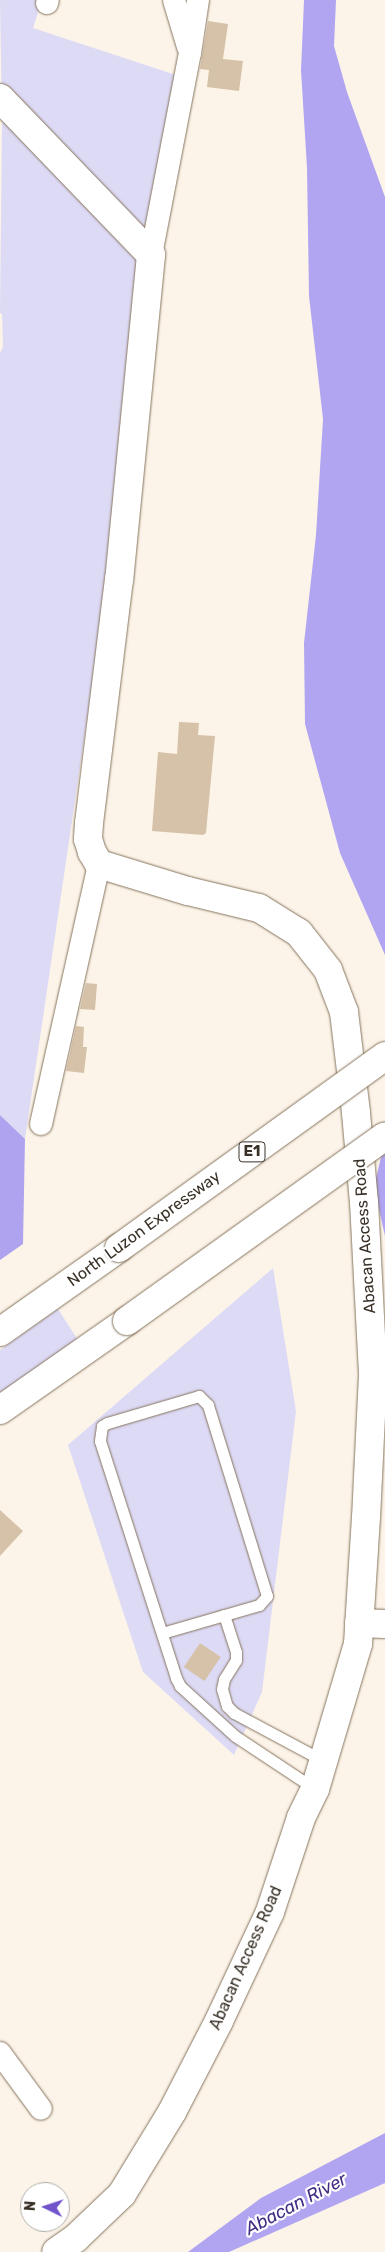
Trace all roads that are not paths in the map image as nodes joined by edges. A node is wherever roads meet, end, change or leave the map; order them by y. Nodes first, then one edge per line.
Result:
1 (174, 0) edge
2 (198, 0) edge
3 (190, 53) junction
4 (0, 98) edge
5 (151, 255) junction
6 (98, 864) junction
7 (385, 1056) edge
8 (41, 1124) dead end
9 (385, 1136) edge
10 (0, 1332) edge
11 (0, 1410) edge
12 (224, 1615) junction
13 (372, 1624) edge
14 (162, 1633) junction
15 (325, 1762) junction
16 (315, 1789) junction
17 (0, 2053) edge
18 (41, 2109) dead end
19 (56, 2252) edge

1 - 3 street
2 - 3 street
3 - 5 street
4 - 5 main road
5 - 6 main road
6 - 8 street
6 - 13 main road, Abacan Access Road
7 - 10 main road, North Luzon Expressway / E1, bridge
9 - 11 main road, bridge
12 - 14 lane
12 - 14 lane
12 - 15 lane
13 - 15 main road, Abacan Access Road
14 - 16 lane
15 - 16 main road, Abacan Access Road
16 - 19 main road, Abacan Access Road
17 - 18 street

